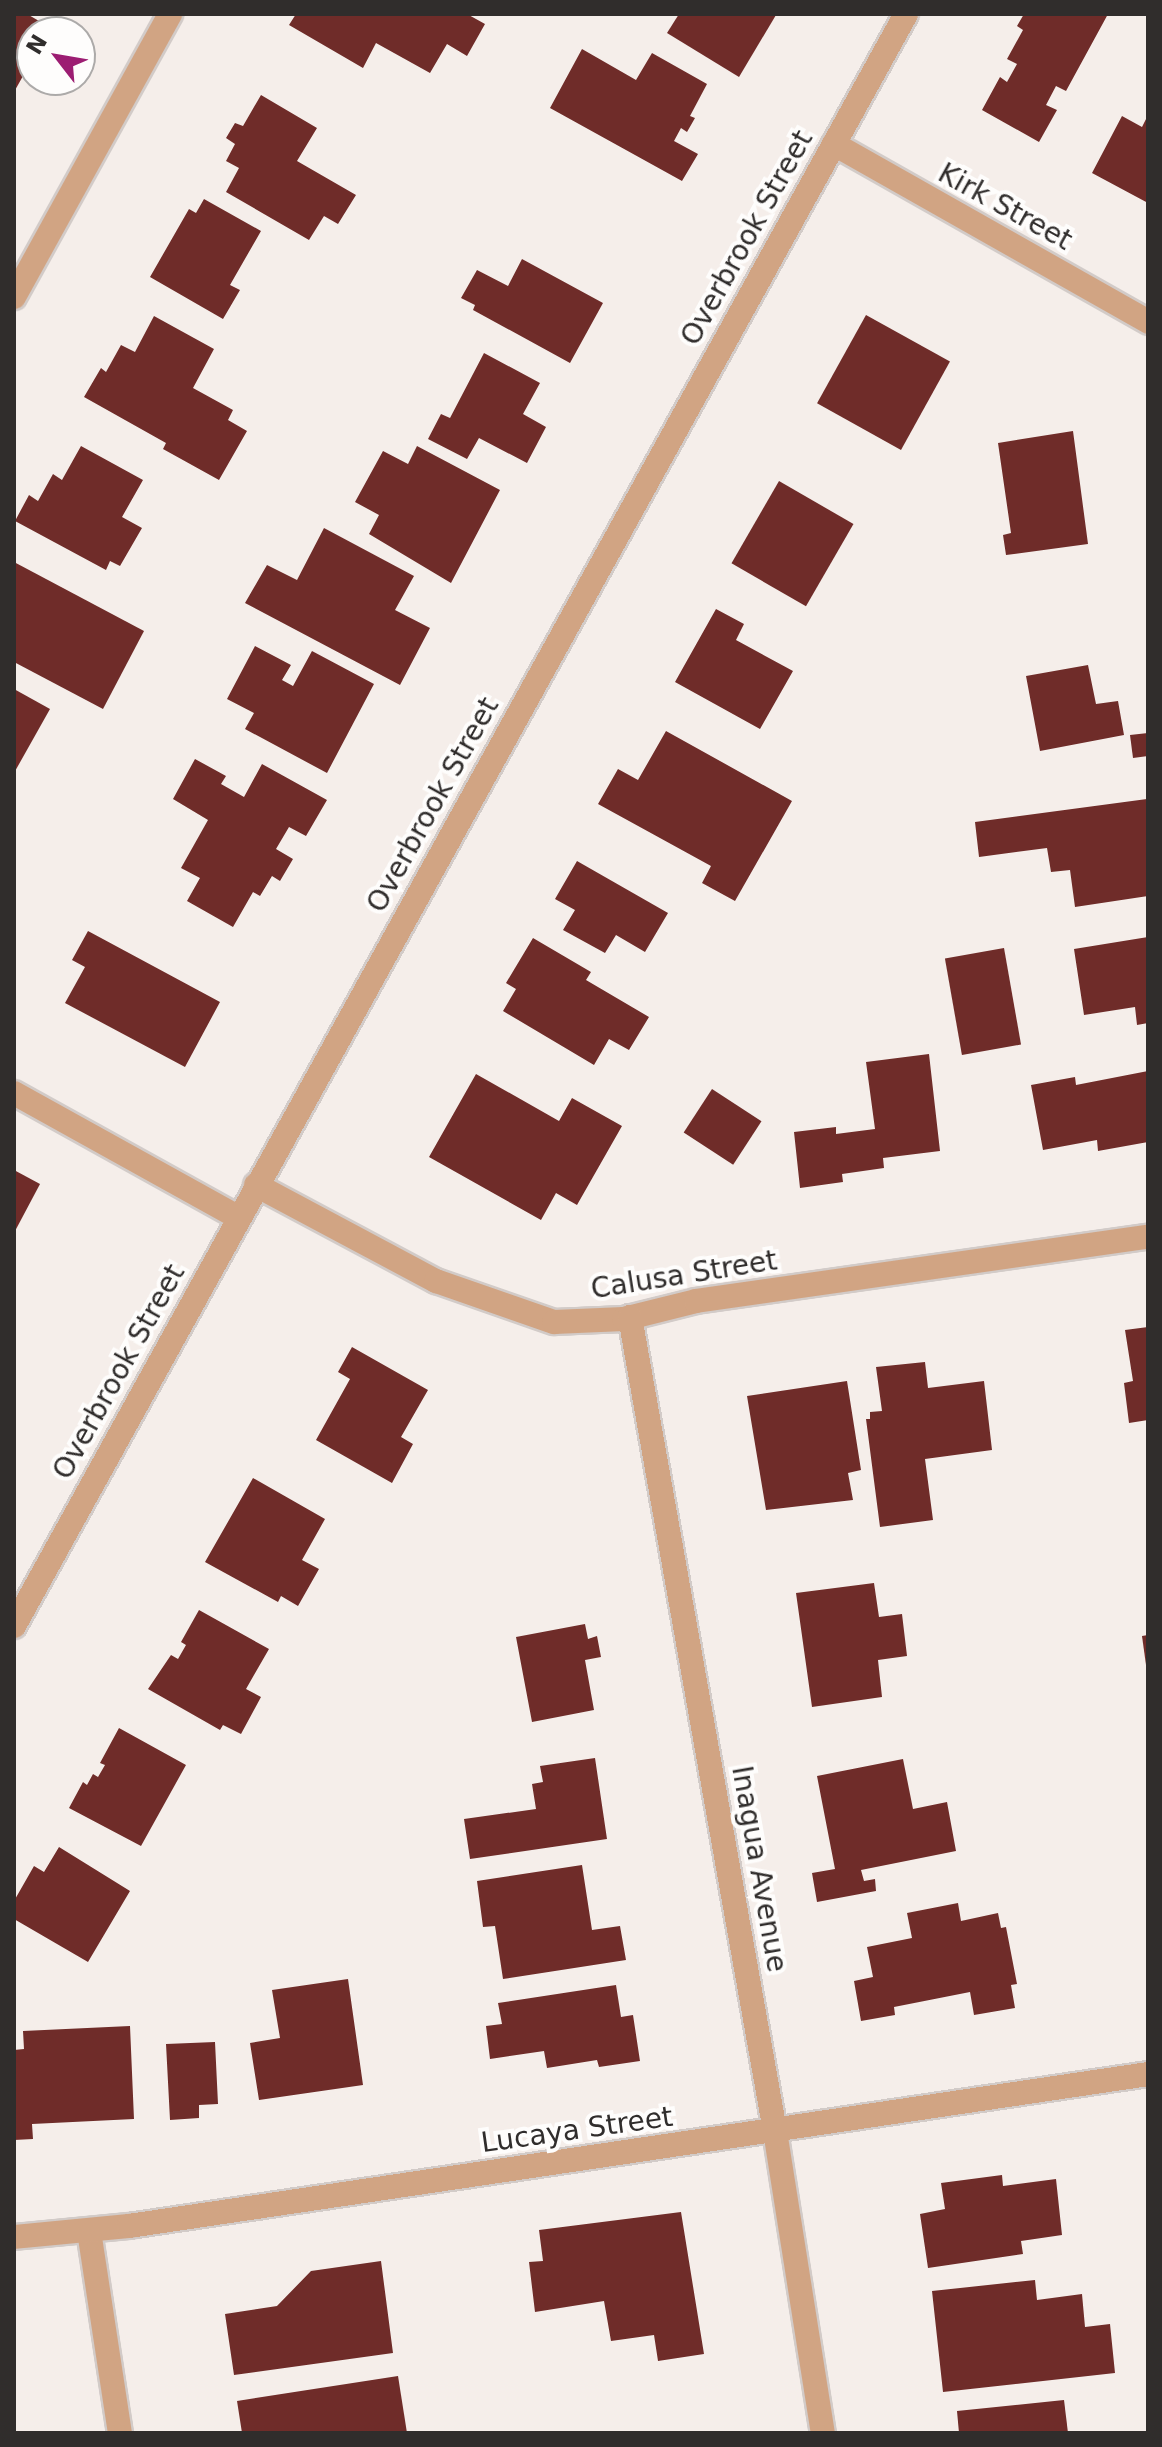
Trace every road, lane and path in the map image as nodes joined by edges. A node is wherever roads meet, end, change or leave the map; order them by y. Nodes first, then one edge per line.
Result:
1 (170, 14) edge
2 (906, 14) edge
3 (834, 144) junction
4 (14, 297) edge
5 (1148, 322) edge
6 (14, 1093) edge
7 (256, 1185) junction
8 (238, 1217) junction
9 (1148, 1237) edge
10 (630, 1317) junction
11 (14, 1626) edge
12 (1148, 2074) edge
13 (775, 2131) junction
14 (89, 2231) junction
15 (14, 2237) edge
16 (120, 2433) edge
17 (823, 2433) edge

1 - 4 street
2 - 3 street, Overbrook Street
3 - 5 street, Kirk Street
3 - 7 street, Overbrook Street
6 - 8 street
7 - 8 street, Overbrook Street
7 - 10 street, Calusa Street
8 - 11 street, Overbrook Street
9 - 10 street, Calusa Street
10 - 13 street, Inagua Avenue
12 - 13 street, Lucaya Street
13 - 14 street, Lucaya Street
13 - 17 street, Inagua Avenue
14 - 15 street, Lucaya Street
14 - 16 street

